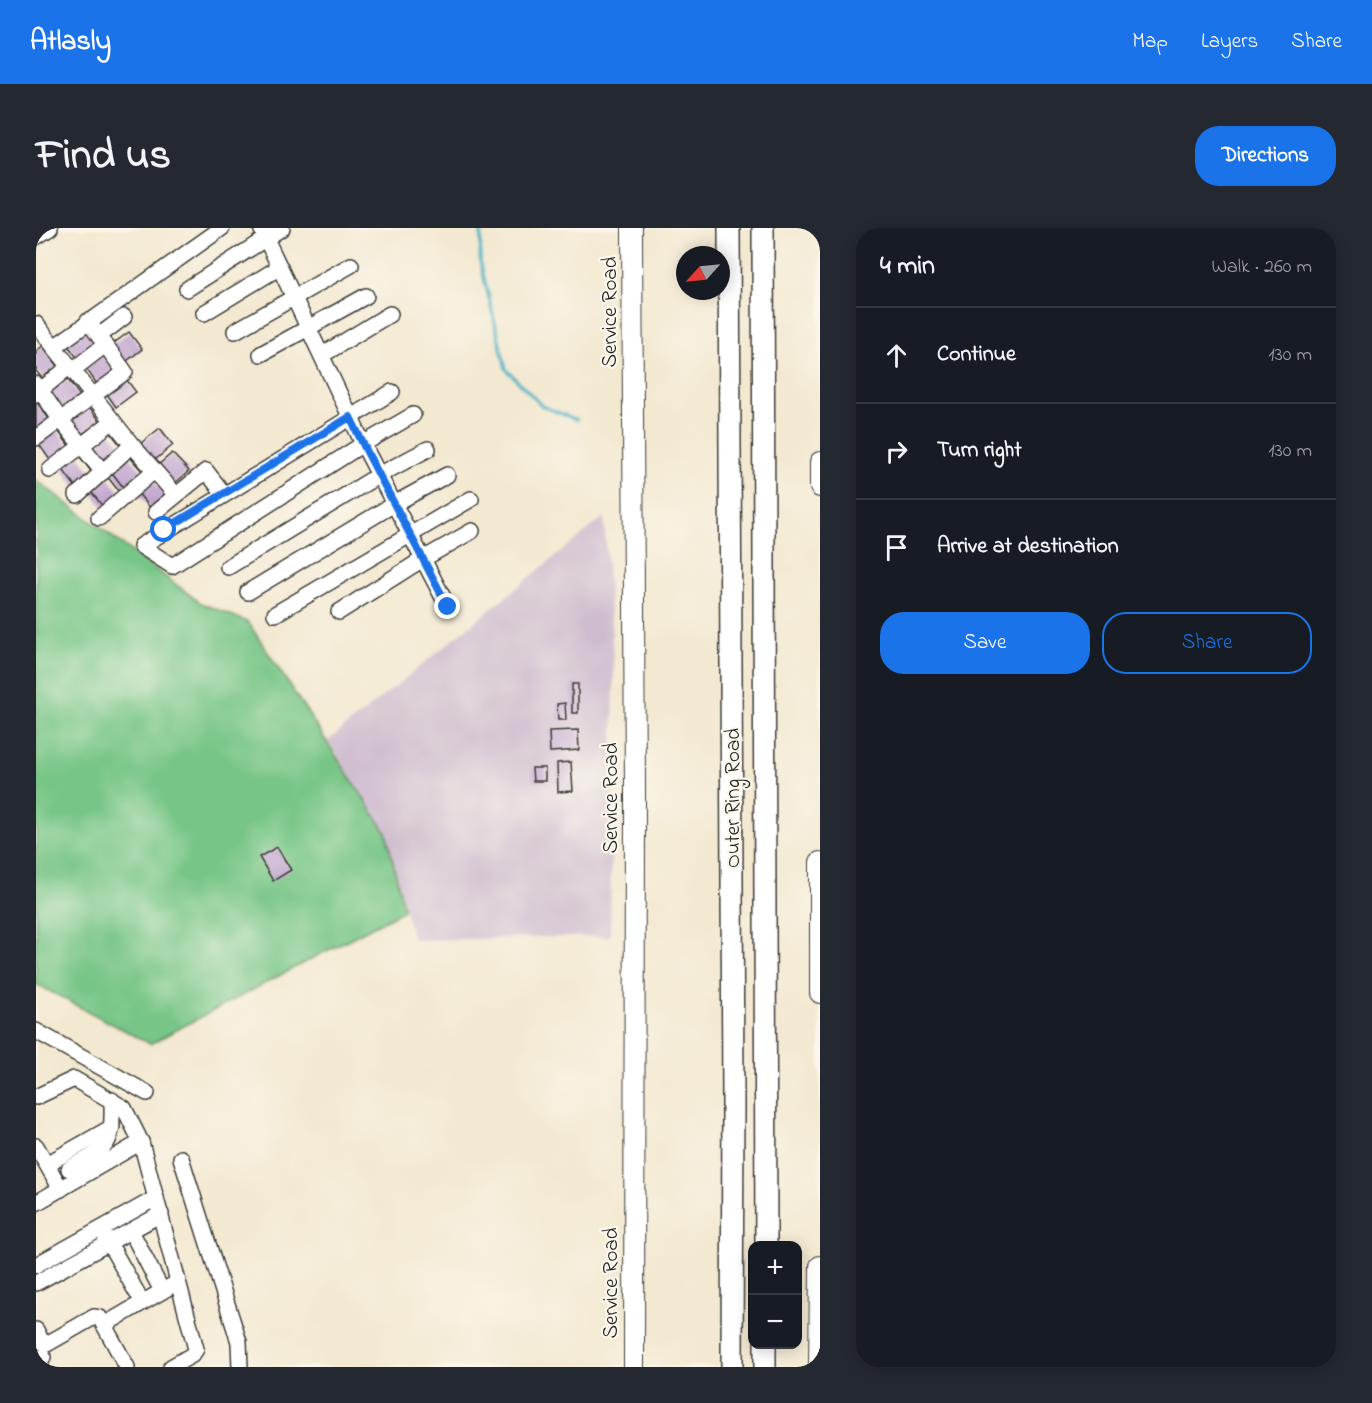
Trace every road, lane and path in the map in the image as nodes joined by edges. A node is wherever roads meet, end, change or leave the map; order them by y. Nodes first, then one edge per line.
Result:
1 (50, 228) edge
2 (222, 228) edge
3 (282, 228) edge
4 (632, 228) edge
5 (729, 228) edge
6 (763, 228) edge
7 (263, 233) edge
8 (36, 237) edge
9 (351, 265) dead end
10 (280, 267) junction
11 (187, 289) dead end
12 (366, 296) dead end
13 (294, 298) junction
14 (204, 312) dead end
15 (390, 314) dead end
16 (124, 317) dead end
17 (88, 321) junction
18 (36, 324) edge
19 (308, 328) junction
20 (235, 331) dead end
21 (102, 340) junction
22 (46, 345) edge
23 (261, 354) dead end
24 (322, 355) junction
25 (72, 367) junction
26 (38, 389) edge
27 (392, 392) dead end
28 (93, 395) junction
29 (413, 415) dead end
30 (350, 417) junction
31 (60, 419) junction
32 (113, 421) junction
33 (36, 438) edge
34 (363, 444) junction
35 (132, 445) junction
36 (81, 446) junction
37 (428, 449) dead end
38 (820, 462) edge
39 (50, 470) dead end
40 (154, 471) junction
41 (103, 472) junction
42 (447, 475) dead end
43 (379, 476) junction
44 (820, 487) edge
45 (224, 494) junction
46 (77, 495) dead end
47 (176, 495) junction
48 (471, 499) dead end
49 (394, 504) junction
50 (156, 512) dead end
51 (99, 518) dead end
52 (472, 531) dead end
53 (410, 535) junction
54 (423, 559) junction
55 (228, 567) dead end
56 (248, 592) dead end
57 (448, 607) dead end
58 (339, 612) dead end
59 (274, 614) dead end
60 (820, 862) edge
61 (820, 993) edge
62 (36, 1030) edge
63 (90, 1060) junction
64 (113, 1074) junction
65 (79, 1081) junction
66 (147, 1093) dead end
67 (36, 1097) edge
68 (106, 1097) junction
69 (112, 1127) junction
70 (141, 1142) junction
71 (36, 1146) edge
72 (181, 1158) dead end
73 (47, 1164) junction
74 (69, 1169) dead end
75 (61, 1189) junction
76 (156, 1198) junction
77 (36, 1203) edge
78 (161, 1214) junction
79 (101, 1229) junction
80 (131, 1231) junction
81 (766, 1241) edge
82 (109, 1243) junction
83 (36, 1265) edge
84 (820, 1266) edge
85 (178, 1282) junction
86 (36, 1283) edge
87 (162, 1291) junction
88 (137, 1293) dead end
89 (104, 1325) junction
90 (36, 1330) edge
91 (765, 1349) edge
92 (127, 1367) edge
93 (171, 1367) edge
94 (240, 1367) edge
95 (634, 1367) edge
96 (732, 1367) edge
97 (765, 1367) edge
98 (819, 1367) edge

1 - 8 street
2 - 17 street
3 - 7 street
4 - 95 main road, Service Road
5 - 96 highway, Outer Ring Road
6 - 81 highway, Outer Ring Road
7 - 10 street
7 - 11 street
9 - 13 street
10 - 13 street
10 - 14 street
12 - 19 street
13 - 19 street
13 - 20 street
15 - 24 street
16 - 21 street
17 - 21 street
17 - 22 street
18 - 22 street
19 - 23 street
19 - 24 street
21 - 25 street
21 - 28 street
22 - 25 street
24 - 30 street
25 - 26 street
25 - 28 street
26 - 31 street
27 - 30 street
28 - 31 street
28 - 32 street
29 - 34 street
30 - 34 street
30 - 45 street
31 - 33 street
31 - 36 street
32 - 35 street
32 - 36 street
34 - 43 street
34 - 45 street
35 - 40 street
35 - 41 street
36 - 39 street
36 - 41 street
37 - 43 street
38 - 44 main road
40 - 47 street
40 - 51 street
41 - 46 street
42 - 49 street
43 - 49 street
43 - 55 street
45 - 47 street
47 - 50 street
48 - 53 street
49 - 53 street
49 - 56 street
52 - 54 street
53 - 54 street
53 - 59 street
54 - 57 street
54 - 58 street
60 - 61 main road
62 - 63 street
63 - 64 street
63 - 65 street
64 - 66 street
64 - 68 street
65 - 67 street
65 - 68 street
68 - 69 street
68 - 70 street
69 - 73 street
69 - 74 street
70 - 75 street
70 - 76 street
71 - 73 street
72 - 94 street
73 - 75 street
75 - 77 street
76 - 78 street
76 - 79 street
78 - 80 street
78 - 85 street
79 - 82 street
79 - 83 street
80 - 82 street
80 - 87 street
82 - 86 street
82 - 88 street
84 - 98 main road
85 - 87 street
85 - 93 street
87 - 89 street
89 - 90 street
89 - 92 street
91 - 97 highway

